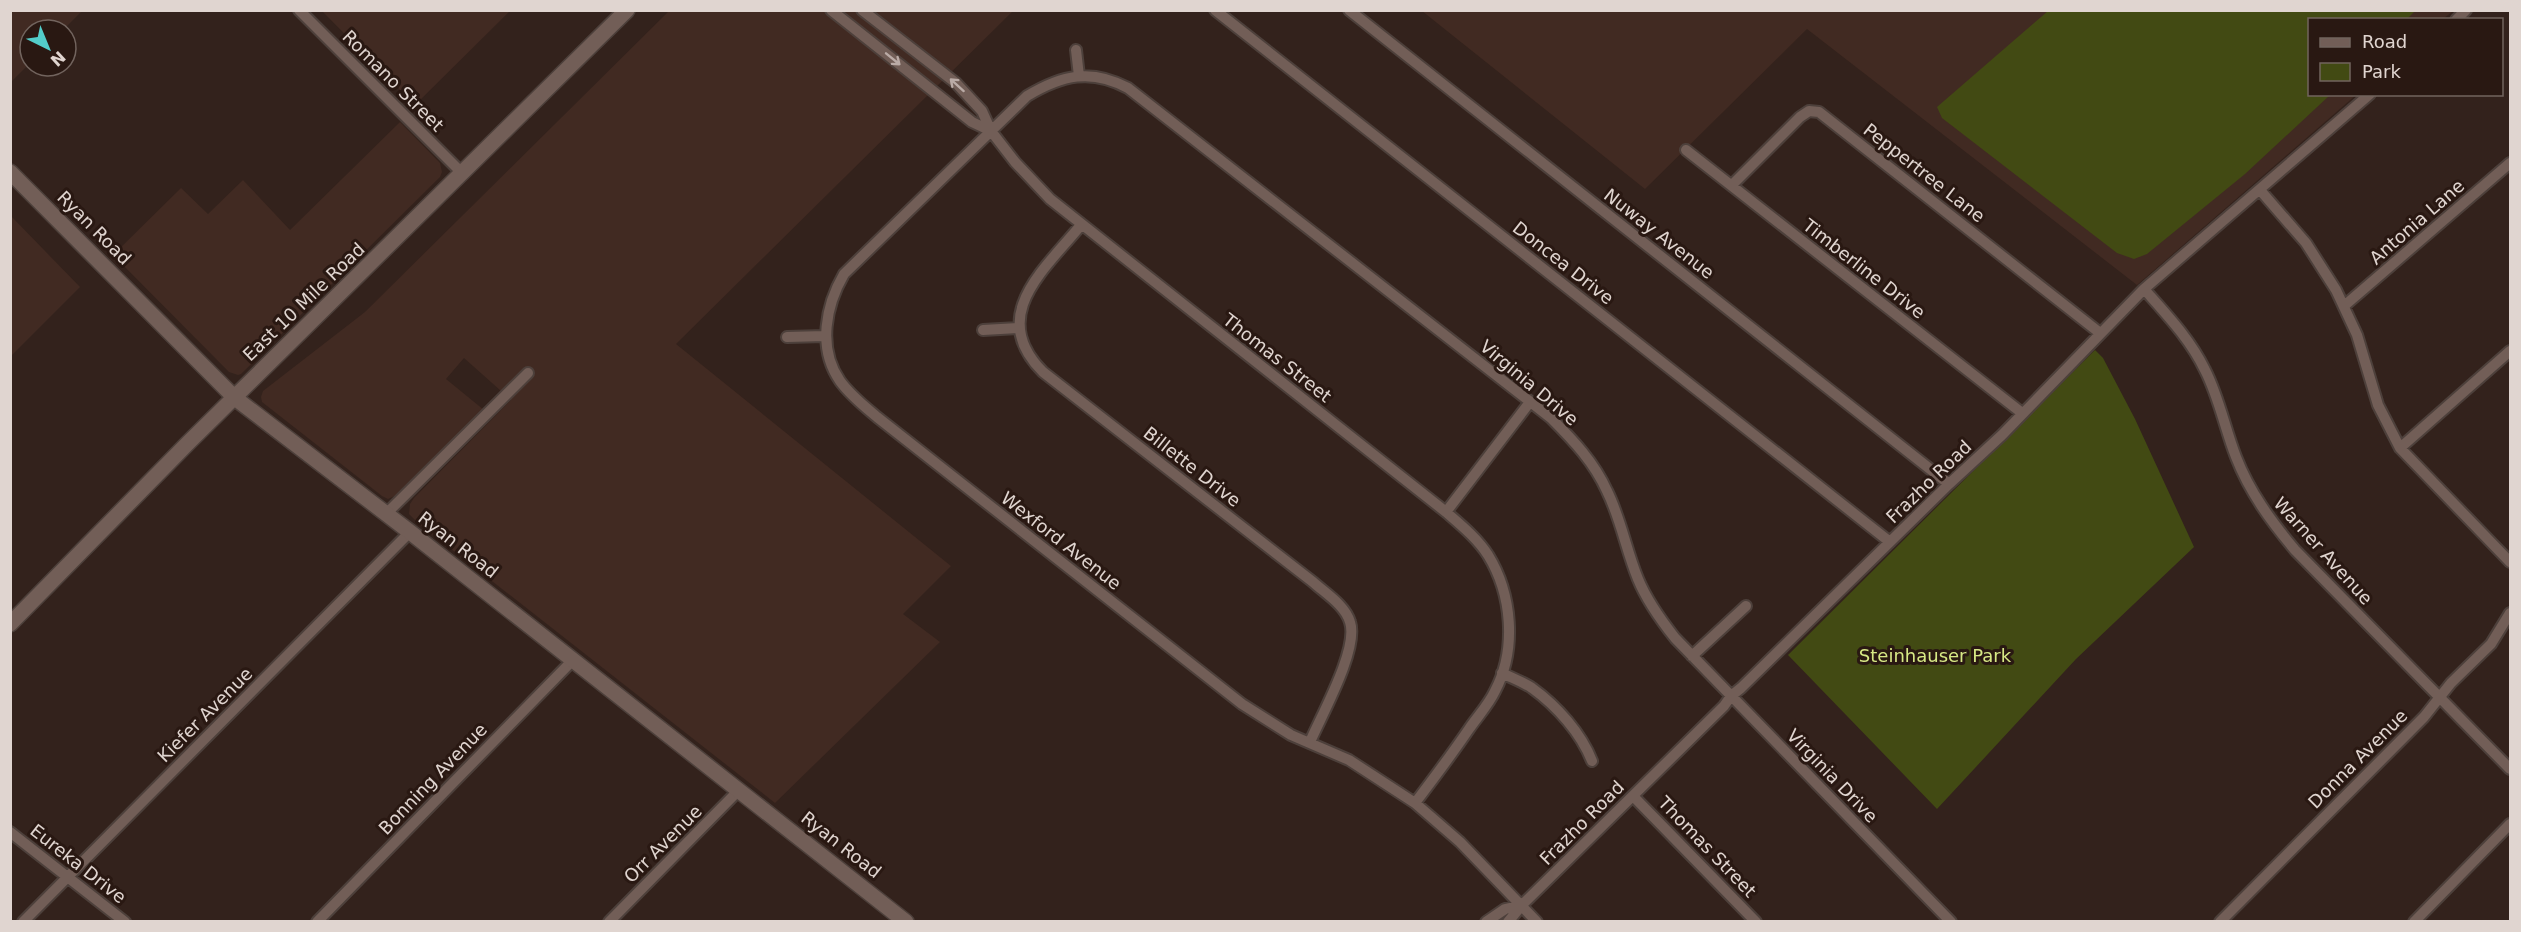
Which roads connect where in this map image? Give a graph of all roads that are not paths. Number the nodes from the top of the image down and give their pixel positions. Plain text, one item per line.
1 (299, 10) edge
2 (627, 10) edge
3 (831, 10) edge
4 (862, 10) edge
5 (1215, 10) edge
6 (1349, 10) edge
7 (883, 27) junction
8 (870, 41) junction
9 (1076, 50) dead end
10 (1079, 76) junction
11 (2368, 96) edge
12 (991, 131) junction
13 (1686, 150) dead end
14 (2511, 163) edge
15 (10, 172) edge
16 (463, 174) junction
17 (1732, 186) junction
18 (2260, 190) junction
19 (1081, 225) junction
20 (2144, 290) junction
21 (2344, 306) junction
22 (1019, 328) junction
23 (982, 330) dead end
24 (2100, 333) junction
25 (825, 336) junction
26 (787, 337) dead end
27 (2511, 351) edge
28 (528, 373) dead end
29 (235, 398) junction
30 (1530, 402) junction
31 (2022, 413) junction
32 (2400, 448) junction
33 (1948, 484) junction
34 (1446, 512) junction
35 (386, 514) junction
36 (410, 532) junction
37 (1890, 542) junction
38 (2511, 562) edge
39 (1746, 606) dead end
40 (2511, 613) edge
41 (10, 624) edge
42 (1692, 656) junction
43 (573, 660) junction
44 (1502, 673) junction
45 (1731, 696) junction
46 (2439, 699) junction
47 (1310, 742) junction
48 (1592, 761) dead end
49 (2511, 769) edge
50 (739, 789) junction
51 (1633, 796) junction
52 (1415, 802) junction
53 (2511, 824) edge
54 (10, 832) edge
55 (67, 876) junction
56 (1522, 905) junction
57 (22, 921) edge
58 (125, 921) edge
59 (317, 921) edge
60 (609, 921) edge
61 (904, 921) edge
62 (1486, 921) edge
63 (1508, 921) edge
64 (1538, 921) edge
65 (1756, 921) edge
66 (1951, 921) edge
67 (2220, 921) edge
68 (2414, 921) edge

1 - 16 street, Romano Street
2 - 16 main road, East 10 Mile Road
3 - 8 street, Thomas Street
4 - 7 street
5 - 37 street, Doncea Drive
6 - 33 street, Nuway Avenue
7 - 8 street
12 -> 7 street
8 -> 12 street, Thomas Street
9 - 10 street
10 - 12 street, Virginia Drive
10 - 30 street, Virginia Drive
11 - 18 street, Frazho Road
12 - 19 street, Thomas Street
12 - 25 street, Wexford Avenue
13 - 17 street, Timberline Drive
14 - 21 street, Antonia Lane
15 - 29 main road, Ryan Road
16 - 29 main road, East 10 Mile Road
17 - 24 street, Peppertree Lane
17 - 31 street, Timberline Drive
18 - 20 street, Frazho Road
18 - 21 street
19 - 22 street
19 - 34 street, Thomas Street
20 - 24 street, Frazho Road
20 - 46 street, Warner Avenue
21 - 32 street
22 - 23 street
22 - 47 street, Billette Drive
24 - 31 street, Frazho Road
25 - 26 street
25 - 47 street, Wexford Avenue
27 - 32 street
28 - 35 street
29 - 35 main road, Ryan Road
29 - 41 main road, East 10 Mile Road
30 - 34 street
30 - 42 street, Virginia Drive
31 - 33 street, Frazho Road
32 - 38 street
33 - 37 street, Frazho Road
34 - 44 street, Thomas Street
35 - 36 main road, Ryan Road
36 - 43 main road, Ryan Road
36 - 55 street, Kiefer Avenue
37 - 45 street, Frazho Road
39 - 42 street
40 - 46 street, Donna Avenue
42 - 45 street, Virginia Drive
43 - 50 main road, Ryan Road
43 - 59 street, Bonning Avenue
44 - 48 street
44 - 52 street, Thomas Street
45 - 51 street, Frazho Road
45 - 66 street, Virginia Drive
46 - 49 street, Warner Avenue
46 - 67 street, Donna Avenue
47 - 52 street, Wexford Avenue
50 - 60 street, Orr Avenue
50 - 61 main road, Ryan Road
51 - 56 street, Frazho Road
51 - 65 street, Thomas Street
52 - 56 street, Wexford Avenue
53 - 68 street
54 - 55 street, Eureka Drive
55 - 57 street, Kiefer Avenue
55 - 58 street, Eureka Drive
56 - 62 street, Frazho Road
56 - 63 street, Frazho Road
56 - 64 street, Wexford Avenue

